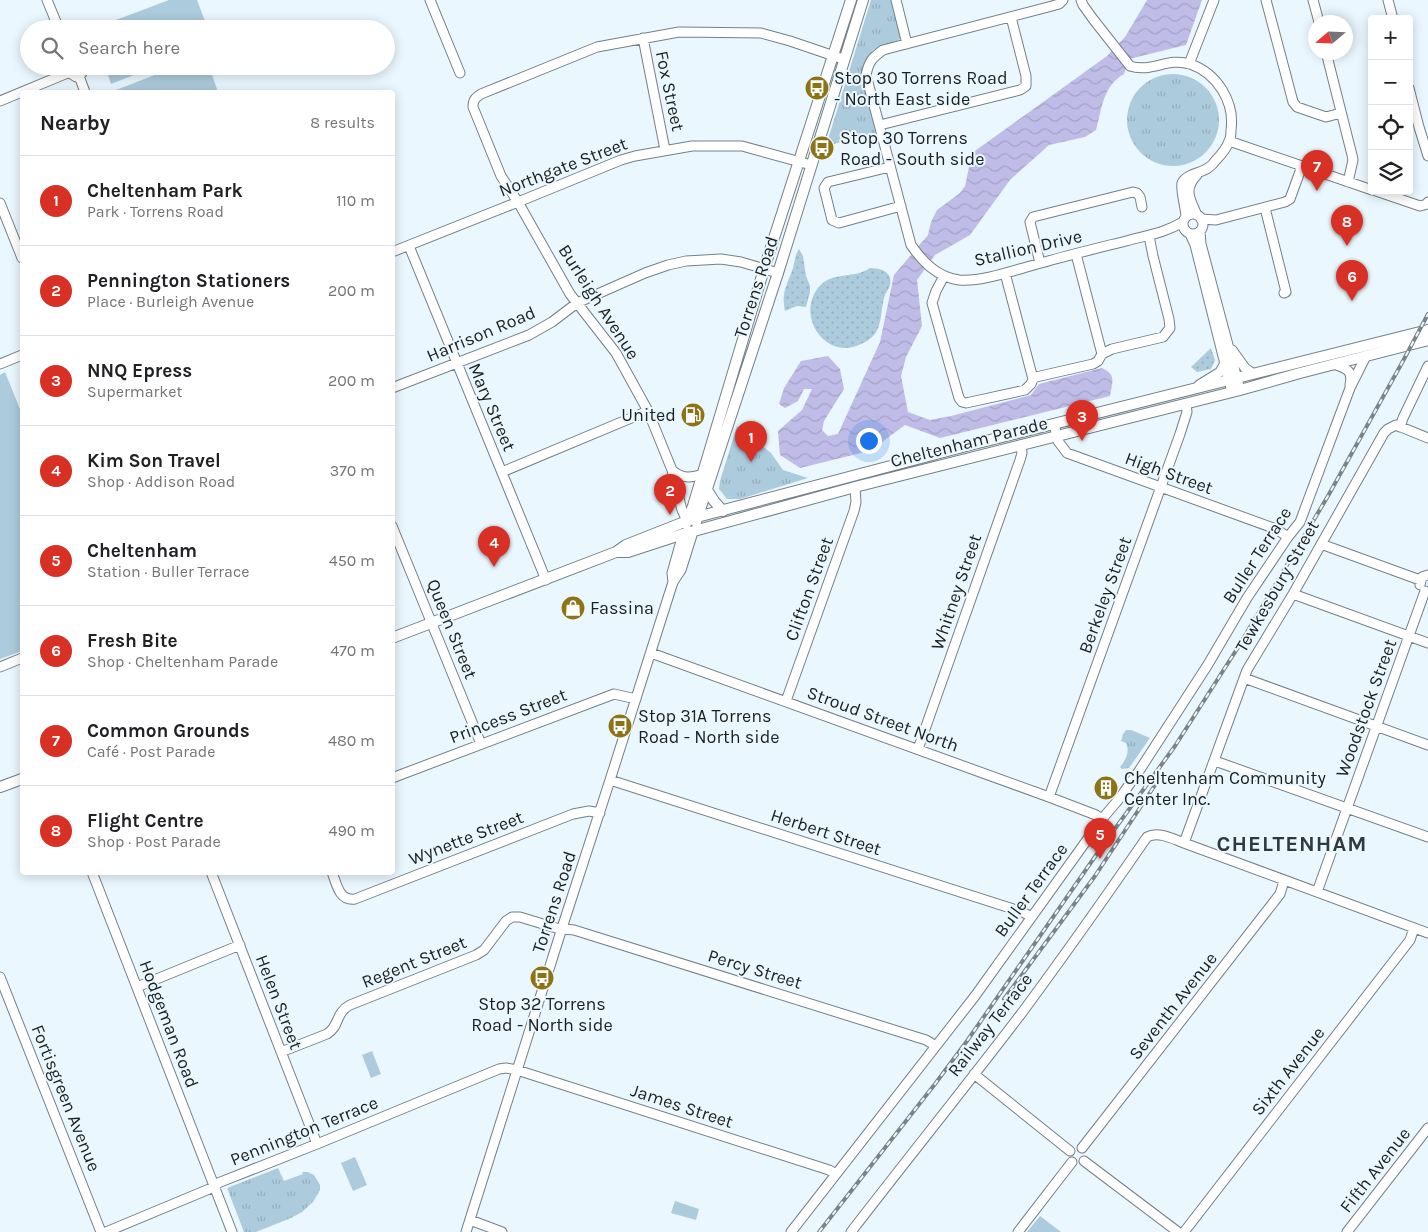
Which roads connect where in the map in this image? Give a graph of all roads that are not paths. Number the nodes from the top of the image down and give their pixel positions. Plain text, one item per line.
1 (47, 0) edge
2 (430, 0) edge
3 (850, 0) edge
4 (862, 0) edge
5 (896, 0) edge
6 (1064, 0) edge
7 (1081, 0) edge
8 (1214, 0) edge
9 (1266, 0) edge
10 (1313, 0) edge
11 (1388, 0) edge
12 (1317, 15) edge
13 (1392, 15) edge
14 (1011, 17) junction
15 (55, 20) edge
16 (643, 38) junction
17 (907, 44) junction
18 (833, 56) junction
19 (844, 59) junction
20 (1328, 60) edge
21 (1189, 64) junction
22 (460, 73) dead end
23 (65, 75) edge
24 (75, 75) edge
25 (28, 90) edge
26 (84, 90) edge
27 (20, 93) edge
28 (1413, 99) edge
29 (0, 101) edge
30 (1341, 113) junction
31 (880, 125) junction
32 (1423, 126) edge
33 (1229, 141) junction
34 (665, 150) junction
35 (1428, 156) edge
36 (798, 162) junction
37 (811, 166) junction
38 (1302, 166) junction
39 (890, 167) junction
40 (1199, 173) junction
41 (1348, 182) junction
42 (1368, 189) edge
43 (1388, 195) edge
44 (518, 202) junction
45 (0, 203) edge
46 (1427, 203) edge
47 (901, 206) junction
48 (1142, 207) dead end
49 (1265, 208) junction
50 (1200, 223) junction
51 (1186, 226) junction
52 (1149, 236) junction
53 (408, 246) junction
54 (395, 251) edge
55 (20, 253) edge
56 (1076, 254) junction
57 (1040, 263) junction
58 (764, 269) junction
59 (778, 273) junction
60 (1005, 273) junction
61 (944, 276) junction
62 (1284, 293) dead end
63 (577, 302) junction
64 (1428, 330) edge
65 (744, 335) junction
66 (758, 335) junction
67 (1428, 340) edge
68 (1227, 344) junction
69 (1102, 354) junction
70 (20, 356) edge
71 (1366, 356) junction
72 (1225, 363) junction
73 (0, 364) edge
74 (457, 364) junction
75 (1334, 364) junction
76 (1428, 366) edge
77 (1252, 373) junction
78 (1233, 378) junction
79 (1033, 379) junction
80 (395, 387) edge
81 (1350, 388) junction
82 (1192, 389) junction
83 (1236, 391) junction
84 (1186, 404) junction
85 (648, 410) junction
86 (1054, 424) junction
87 (1400, 427) junction
88 (1056, 436) junction
89 (1428, 438) edge
90 (1021, 446) junction
91 (672, 470) junction
92 (502, 472) junction
93 (703, 474) junction
94 (855, 487) junction
95 (1161, 487) junction
96 (706, 490) junction
97 (723, 511) junction
98 (698, 518) junction
99 (687, 521) junction
100 (395, 533) edge
101 (688, 533) junction
102 (1288, 537) junction
103 (1321, 544) junction
104 (616, 552) junction
105 (1424, 577) edge
106 (546, 580) junction
107 (1427, 591) edge
108 (1293, 594) junction
109 (432, 623) junction
110 (1410, 636) junction
111 (395, 637) edge
112 (1428, 642) edge
113 (651, 653) junction
114 (20, 659) edge
115 (0, 667) edge
116 (1244, 678) junction
117 (636, 699) junction
118 (786, 701) junction
119 (1376, 726) junction
120 (481, 744) junction
121 (1428, 745) edge
122 (918, 749) junction
123 (1215, 761) junction
124 (395, 777) edge
125 (20, 780) edge
126 (610, 780) junction
127 (0, 787) edge
128 (1050, 797) junction
129 (1347, 809) junction
130 (600, 813) junction
131 (1102, 819) junction
132 (1428, 837) edge
133 (1184, 843) junction
134 (93, 875) edge
135 (212, 875) edge
136 (333, 875) edge
137 (1284, 881) junction
138 (1317, 892) junction
139 (1032, 917) junction
140 (562, 928) junction
141 (1414, 928) junction
142 (1428, 933) edge
143 (240, 946) junction
144 (0, 977) edge
145 (137, 987) junction
146 (936, 1046) junction
147 (281, 1052) junction
148 (517, 1070) junction
149 (974, 1074) junction
150 (1428, 1128) edge
151 (317, 1144) junction
152 (1082, 1148) junction
153 (1070, 1151) junction
154 (1084, 1161) junction
155 (1072, 1162) junction
156 (836, 1174) junction
157 (214, 1187) junction
158 (470, 1220) junction
159 (101, 1232) edge
160 (106, 1232) edge
161 (232, 1232) edge
162 (466, 1232) edge
163 (502, 1232) edge
164 (791, 1232) edge
165 (850, 1232) edge
166 (1018, 1232) edge
167 (1178, 1232) edge
168 (1184, 1232) edge
169 (1347, 1232) edge

1 - 15 street
2 - 22 street
3 - 18 main road, Torrens Road
4 - 19 main road, Torrens Road
5 - 17 street
6 - 14 street, Stallion Drive
7 - 21 street
8 - 21 street
9 - 30 street
10 - 12 street
11 - 13 street
14 - 17 street, Stallion Drive
14 - 31 street
16 - 18 street
16 - 34 street, Fox Street
16 - 44 street, Burleigh Avenue
17 - 31 street, Stallion Drive
18 - 19 street
18 - 36 main road, Torrens Road
19 - 37 main road, Torrens Road
20 - 30 street
21 - 33 street
23 - 25 street
24 - 26 street
27 - 29 street
28 - 32 street
30 - 41 street
31 - 39 street, Stallion Drive
32 - 35 street
33 - 38 street
33 - 40 street
34 - 36 street, Northgate Street
34 - 44 street, Northgate Street
36 - 37 street, Northgate Street
36 - 58 main road, Torrens Road
37 - 59 main road, Torrens Road
38 - 41 street
38 - 49 street
39 - 47 street, Stallion Drive
39 - 47 street
40 - 50 street
40 - 51 street
41 - 42 street
43 - 46 street
44 - 53 street, Northgate Street
44 - 63 street, Burleigh Avenue
45 - 55 street
47 - 61 street, Stallion Drive
48 - 57 street
49 - 50 street
49 - 62 street
50 - 51 street
50 - 51 street
50 - 68 street
51 - 52 street, Stallion Drive
51 - 72 street
52 - 56 street, Stallion Drive
52 - 69 street
53 - 54 street, Northgate Street
53 - 74 street, Mary Street
56 - 57 street, Stallion Drive
56 - 69 street
57 - 60 street, Stallion Drive
58 - 59 street, Harrison Road
58 - 63 street, Harrison Road
58 - 65 main road, Torrens Road
59 - 66 main road, Torrens Road
60 - 61 street, Stallion Drive
60 - 79 street
61 - 79 street
63 - 74 street, Harrison Road
63 - 85 street, Burleigh Avenue
64 - 77 main road, Cheltenham Parade
65 - 66 main road
65 - 93 main road, Torrens Road
66 - 96 main road, Torrens Road
67 - 71 main road, Cheltenham Parade
68 - 77 street
68 - 78 street
69 - 79 street
70 - 73 street
71 - 75 main road, Cheltenham Parade
71 - 81 street, Buller Terrace
72 - 78 street
72 - 82 street
74 - 80 street, Harrison Road
74 - 92 street, Mary Street
75 - 81 street
75 - 83 main road, Cheltenham Parade
76 - 87 street
77 - 78 main road, Cheltenham Parade
78 - 82 main road, Cheltenham Parade
78 - 83 street
81 - 102 street, Buller Terrace
82 - 86 main road, Cheltenham Parade
83 - 84 main road, Cheltenham Parade
84 - 88 main road, Cheltenham Parade
84 - 95 street, Berkeley Street
85 - 91 street, Burleigh Avenue
85 - 92 street
86 - 88 street
86 - 97 main road, Cheltenham Parade
87 - 89 street
87 - 103 street, Tewkesbury Street
88 - 90 main road, Cheltenham Parade
88 - 95 street, High Street
90 - 94 main road, Cheltenham Parade
90 - 122 street, Whitney Street
91 - 93 street
91 - 99 street, Burleigh Avenue
92 - 106 street, Mary Street
93 - 99 main road, Torrens Road
94 - 101 main road, Cheltenham Parade
94 - 118 street, Clifton Street
95 - 102 street, High Street
95 - 128 street, Berkeley Street
96 - 97 main road
96 - 98 main road, Torrens Road
97 - 98 main road, Cheltenham Parade
98 - 99 main road, Cheltenham Parade
98 - 101 main road, Torrens Road
99 - 101 main road, Torrens Road
99 - 104 main road, Cheltenham Parade
100 - 109 street, Queen Street
101 - 104 main road, Cheltenham Parade
101 - 113 street, Torrens Road
102 - 131 street, Buller Terrace
103 - 105 street
103 - 108 street, Tewkesbury Street
104 - 106 main road
105 - 107 street
106 - 109 main road
107 - 110 street, Woodstock Street
108 - 110 street
108 - 116 street, Tewkesbury Street
109 - 111 main road
109 - 120 street, Queen Street
110 - 112 street
110 - 119 street, Woodstock Street
113 - 117 street, Torrens Road
113 - 118 street, Stroud Street North
114 - 115 street
116 - 119 street
116 - 123 street, Tewkesbury Street
117 - 120 street, Princess Street
117 - 126 street, Torrens Road
118 - 122 street, Stroud Street North
119 - 121 street
119 - 129 street, Woodstock Street
120 - 124 street, Princess Street
122 - 128 street, Stroud Street North
123 - 129 street
123 - 133 street, Tewkesbury Street
125 - 127 main road
126 - 130 street, Torrens Road
126 - 139 street, Herbert Street
128 - 131 street, Stroud Street North
129 - 132 street
129 - 138 street, Woodstock Street
130 - 136 street, Wynette Street
130 - 140 street, Torrens Road
131 - 139 street, Buller Terrace
133 - 137 street
133 - 149 street, Railway Terrace
134 - 145 street, Hodgeman Road
135 - 143 street, Helen Street
137 - 138 street
137 - 152 street, Seventh Avenue
138 - 141 street
139 - 146 street, Buller Terrace
140 - 146 street, Percy Street
140 - 147 street, Regent Street
140 - 148 street, Torrens Road
141 - 142 street
141 - 168 street, Sixth Avenue
143 - 145 street
143 - 147 street, Helen Street
144 - 159 street, Fortisgreen Avenue
145 - 157 street, Hodgeman Road
146 - 156 street, Buller Terrace
147 - 151 street, Helen Street
148 - 151 street, Pennington Terrace
148 - 156 street, James Street
148 - 158 street, Torrens Road
149 - 153 street
149 - 165 street, Railway Terrace
150 - 169 street, Fifth Avenue
151 - 157 street, Pennington Terrace
152 - 153 street
152 - 154 street
153 - 155 street
154 - 155 street
154 - 167 street
155 - 166 street
156 - 164 street, Buller Terrace
157 - 160 street, Pennington Terrace
157 - 161 street, Hodgeman Road
158 - 162 street, Torrens Road
158 - 163 street

